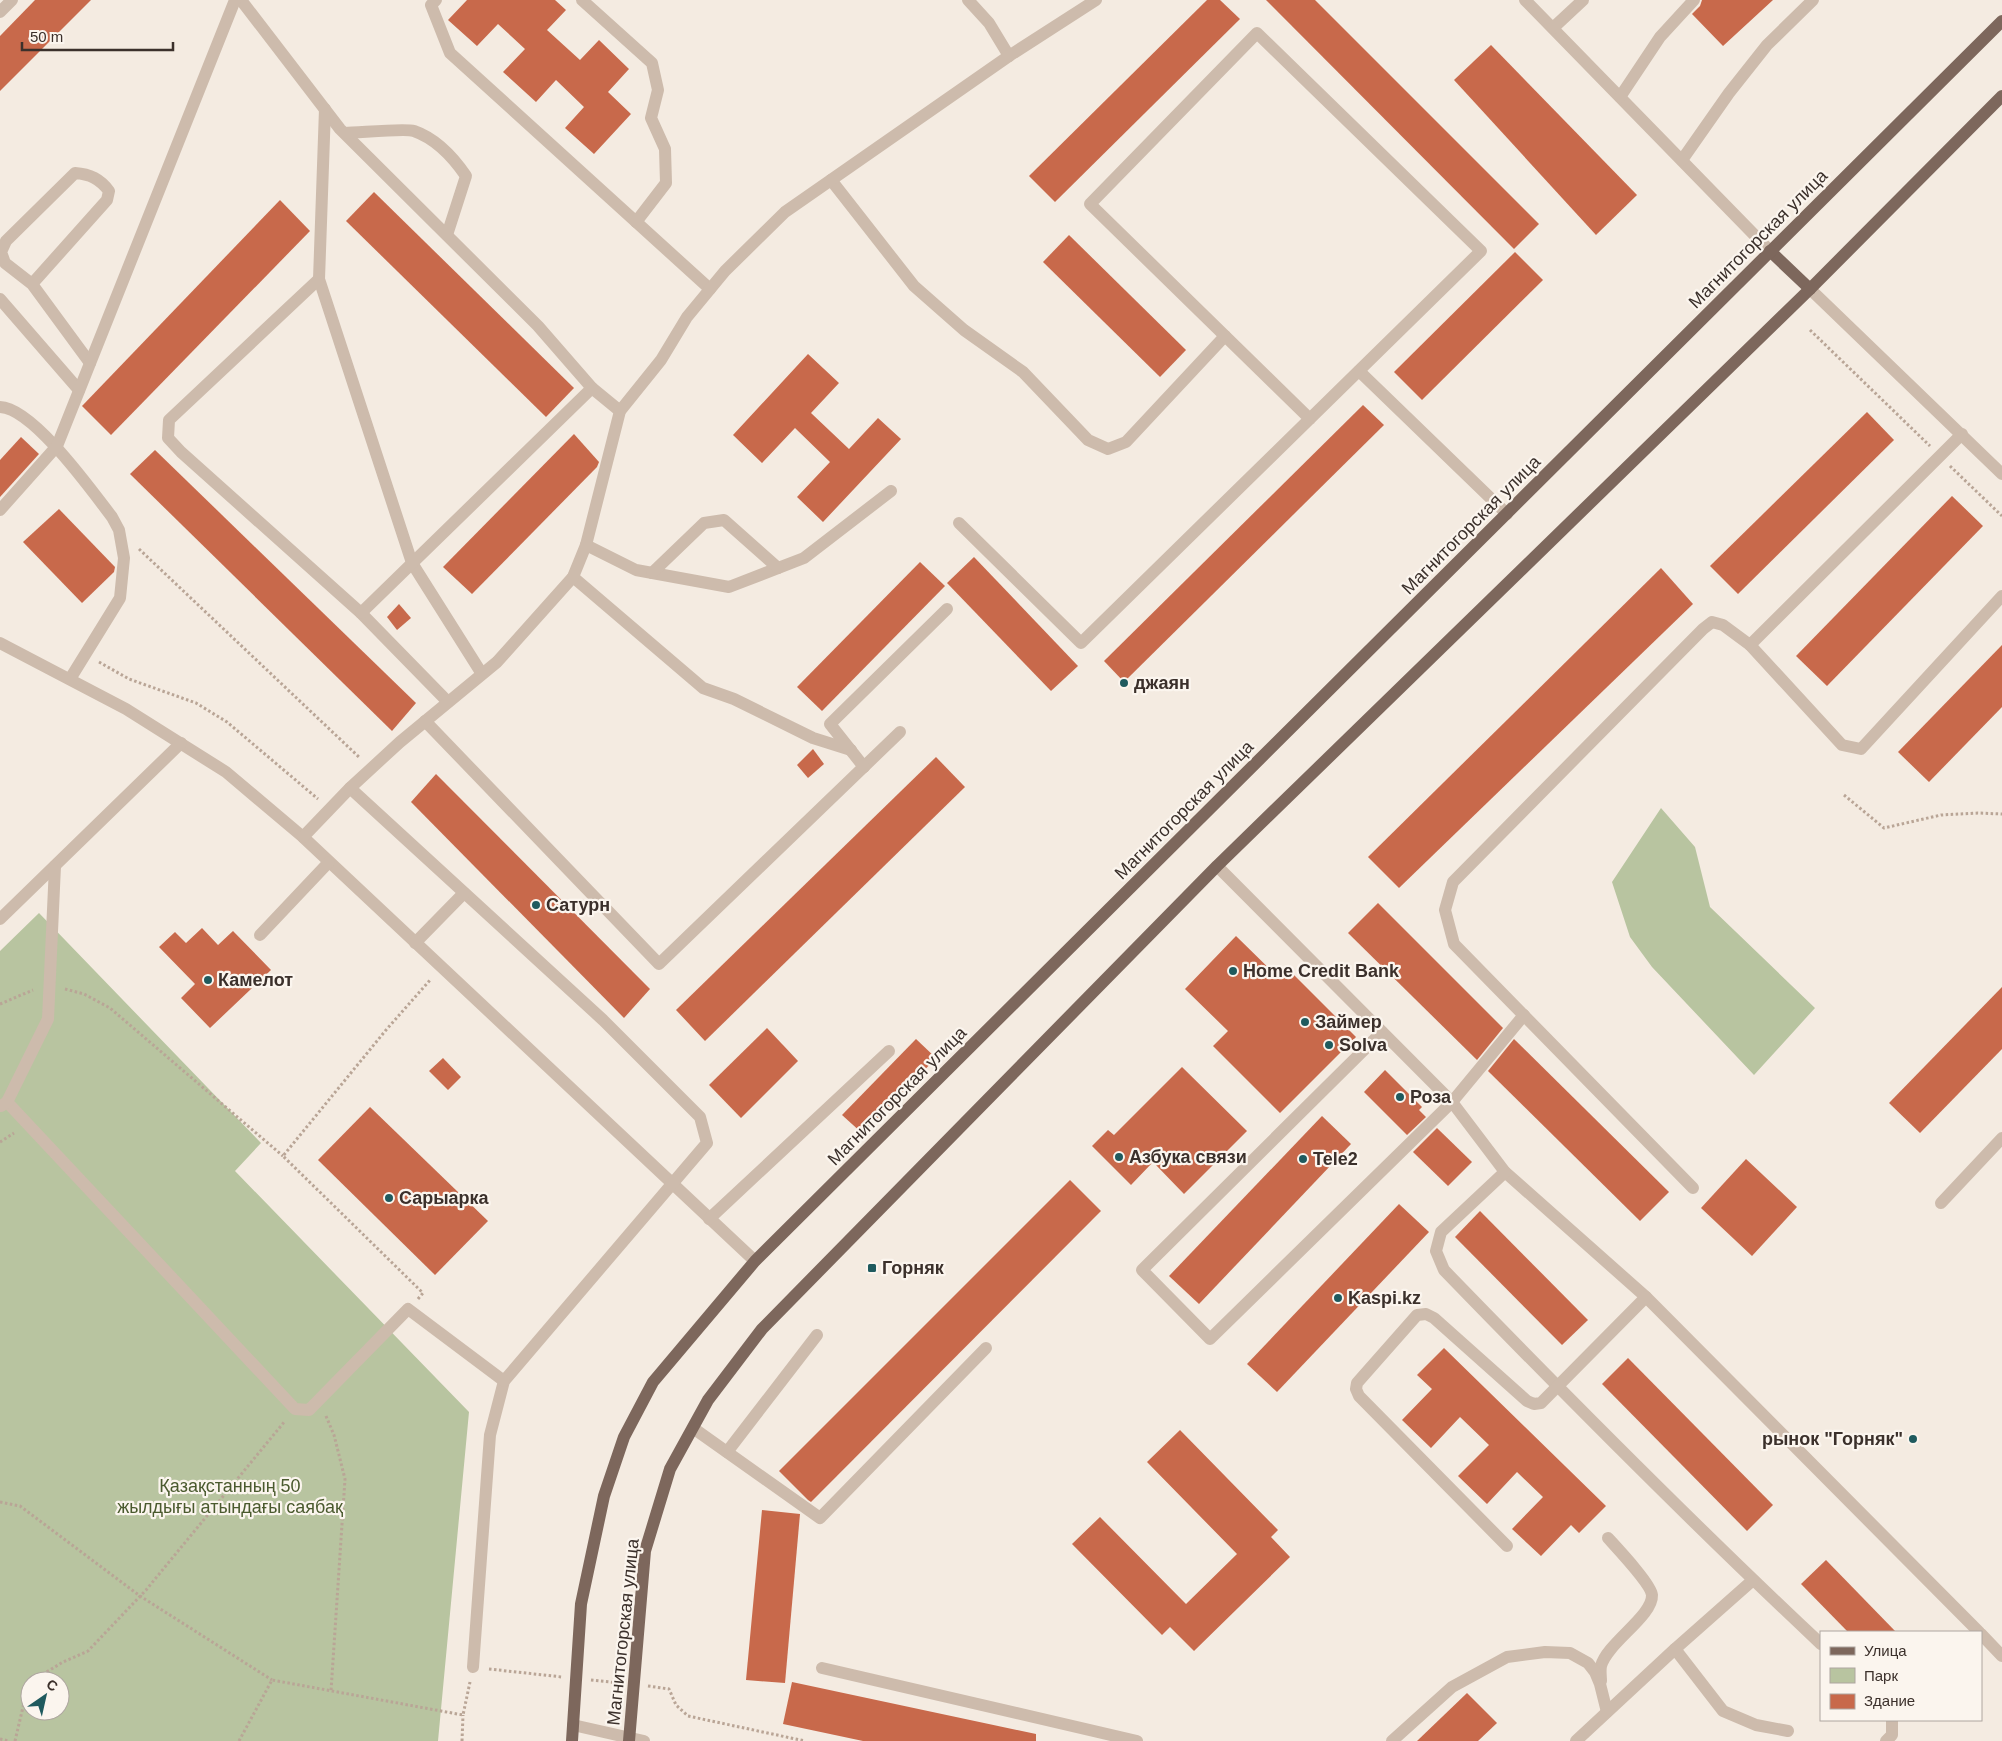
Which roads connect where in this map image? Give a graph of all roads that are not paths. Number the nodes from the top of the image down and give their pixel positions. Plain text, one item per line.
1 (12, 0) edge
2 (235, 0) edge
3 (241, 0) edge
4 (436, 0) edge
5 (582, 0) edge
6 (968, 0) edge
7 (1096, 0) edge
8 (1525, 0) edge
9 (1583, 0) edge
10 (1694, 0) edge
11 (1813, 0) edge
12 (0, 12) edge
13 (2002, 21) edge
14 (1553, 28) junction
15 (1009, 56) junction
16 (2002, 96) edge
17 (1620, 97) junction
18 (325, 109) junction
19 (345, 134) junction
20 (1682, 160) junction
21 (831, 180) junction
22 (636, 222) junction
23 (447, 235) junction
24 (1770, 251) junction
25 (318, 279) junction
26 (32, 284) junction
27 (710, 289) junction
28 (1810, 289) junction
29 (0, 299) edge
30 (1225, 336) junction
31 (90, 363) junction
32 (1359, 371) junction
33 (592, 388) junction
34 (79, 390) junction
35 (0, 407) edge
36 (620, 411) junction
37 (1310, 419) junction
38 (1962, 434) junction
39 (57, 446) junction
40 (2002, 474) edge
41 (891, 490) dead end
42 (0, 510) edge
43 (1507, 514) junction
44 (959, 523) dead end
45 (586, 545) junction
46 (412, 563) junction
47 (778, 568) junction
48 (652, 573) junction
49 (573, 577) junction
50 (2002, 596) edge
51 (947, 609) dead end
52 (361, 613) junction
53 (0, 642) edge
54 (1750, 645) junction
55 (482, 674) junction
56 (70, 679) junction
57 (448, 702) junction
58 (426, 721) junction
59 (900, 732) dead end
60 (181, 743) junction
61 (851, 750) junction
62 (864, 767) junction
63 (350, 788) junction
64 (302, 837) junction
65 (329, 862) junction
66 (55, 866) junction
67 (1217, 866) junction
68 (464, 893) junction
69 (0, 920) edge
70 (260, 934) dead end
71 (415, 943) junction
72 (1524, 1015) junction
73 (1382, 1032) junction
74 (889, 1051) dead end
75 (1452, 1102) junction
76 (3, 1104) edge
77 (2002, 1138) edge
78 (1505, 1172) junction
79 (672, 1185) junction
80 (1693, 1188) dead end
81 (1941, 1203) dead end
82 (709, 1219) junction
83 (755, 1261) junction
84 (1646, 1297) junction
85 (817, 1335) dead end
86 (986, 1348) dead end
87 (504, 1381) junction
88 (1558, 1388) junction
89 (693, 1428) junction
90 (727, 1452) junction
91 (1608, 1538) dead end
92 (1507, 1546) dead end
93 (1753, 1580) junction
94 (1978, 1631) edge
95 (1982, 1635) edge
96 (1820, 1643) edge
97 (1675, 1649) junction
98 (2002, 1656) edge
99 (473, 1667) road end
100 (822, 1668) dead end
101 (1600, 1684) junction
102 (1607, 1712) junction
103 (1892, 1721) edge
104 (573, 1725) junction
105 (1788, 1731) dead end
106 (629, 1739) edge
107 (572, 1741) edge
108 (644, 1741) edge
109 (1138, 1741) edge
110 (1392, 1741) edge
111 (1576, 1741) edge
112 (1886, 1741) edge

1 - 12 street
2 - 31 street
3 - 18 street
4 - 22 street
5 - 22 street
6 - 15 street
7 - 15 street
8 - 14 street
9 - 14 street
10 - 17 street
11 - 20 street
13 - 24 main road, Магнитогорская улица
14 - 17 street
15 - 21 street
16 - 28 main road, Магнитогорская улица
17 - 20 street
18 - 19 street
18 - 25 street
19 - 23 street
19 - 23 street
20 - 24 street
21 - 27 street
21 - 30 street
22 - 27 street
23 - 33 street
24 - 28 main road
24 - 43 main road, Магнитогорская улица
25 - 46 street
25 - 52 street
26 - 26 street
26 - 31 street
27 - 36 street
28 - 38 street
28 - 67 main road, Магнитогорская улица
29 - 34 street
30 - 32 street
30 - 37 street
31 - 34 street
32 - 37 street
32 - 43 street
33 - 36 street
33 - 46 street
34 - 39 street
35 - 39 street
36 - 45 street
37 - 44 street
38 - 40 street
38 - 54 street
39 - 42 street
39 - 56 street
41 - 47 street
43 - 83 main road, Магнитогорская улица
45 - 48 street
45 - 49 street
46 - 52 street
46 - 55 street
47 - 48 street
47 - 48 street
49 - 55 street
49 - 61 street
50 - 54 street
51 - 61 street
52 - 57 street
53 - 56 street
54 - 72 street
55 - 57 street
56 - 60 street
57 - 58 street
58 - 62 street
58 - 63 street
59 - 62 street
60 - 64 street
60 - 66 street
61 - 62 street
63 - 64 street
63 - 68 street
64 - 65 street
65 - 70 street
65 - 71 street
66 - 69 street
66 - 76 street
67 - 73 street
67 - 89 main road, Магнитогорская улица
68 - 71 street
68 - 79 street
71 - 79 street
72 - 75 street
72 - 80 street
73 - 75 street
73 - 75 street
74 - 82 street
75 - 78 street
76 - 87 street
77 - 81 street
78 - 84 street
78 - 88 street
79 - 82 street
79 - 87 street
82 - 83 street
83 - 104 main road, Магнитогорская улица
84 - 88 street
84 - 94 street
85 - 90 street
86 - 90 street
87 - 99 street
88 - 92 street
88 - 93 street
89 - 90 street
89 - 106 main road, Магнитогорская улица
91 - 101 street
93 - 96 street
93 - 97 street
95 - 98 street
97 - 102 street
97 - 105 street
100 - 109 street
101 - 102 street
101 - 110 street
102 - 111 street
103 - 112 street
104 - 106 street, Магнитогорская улица
104 - 107 main road, Магнитогорская улица
106 - 108 street

